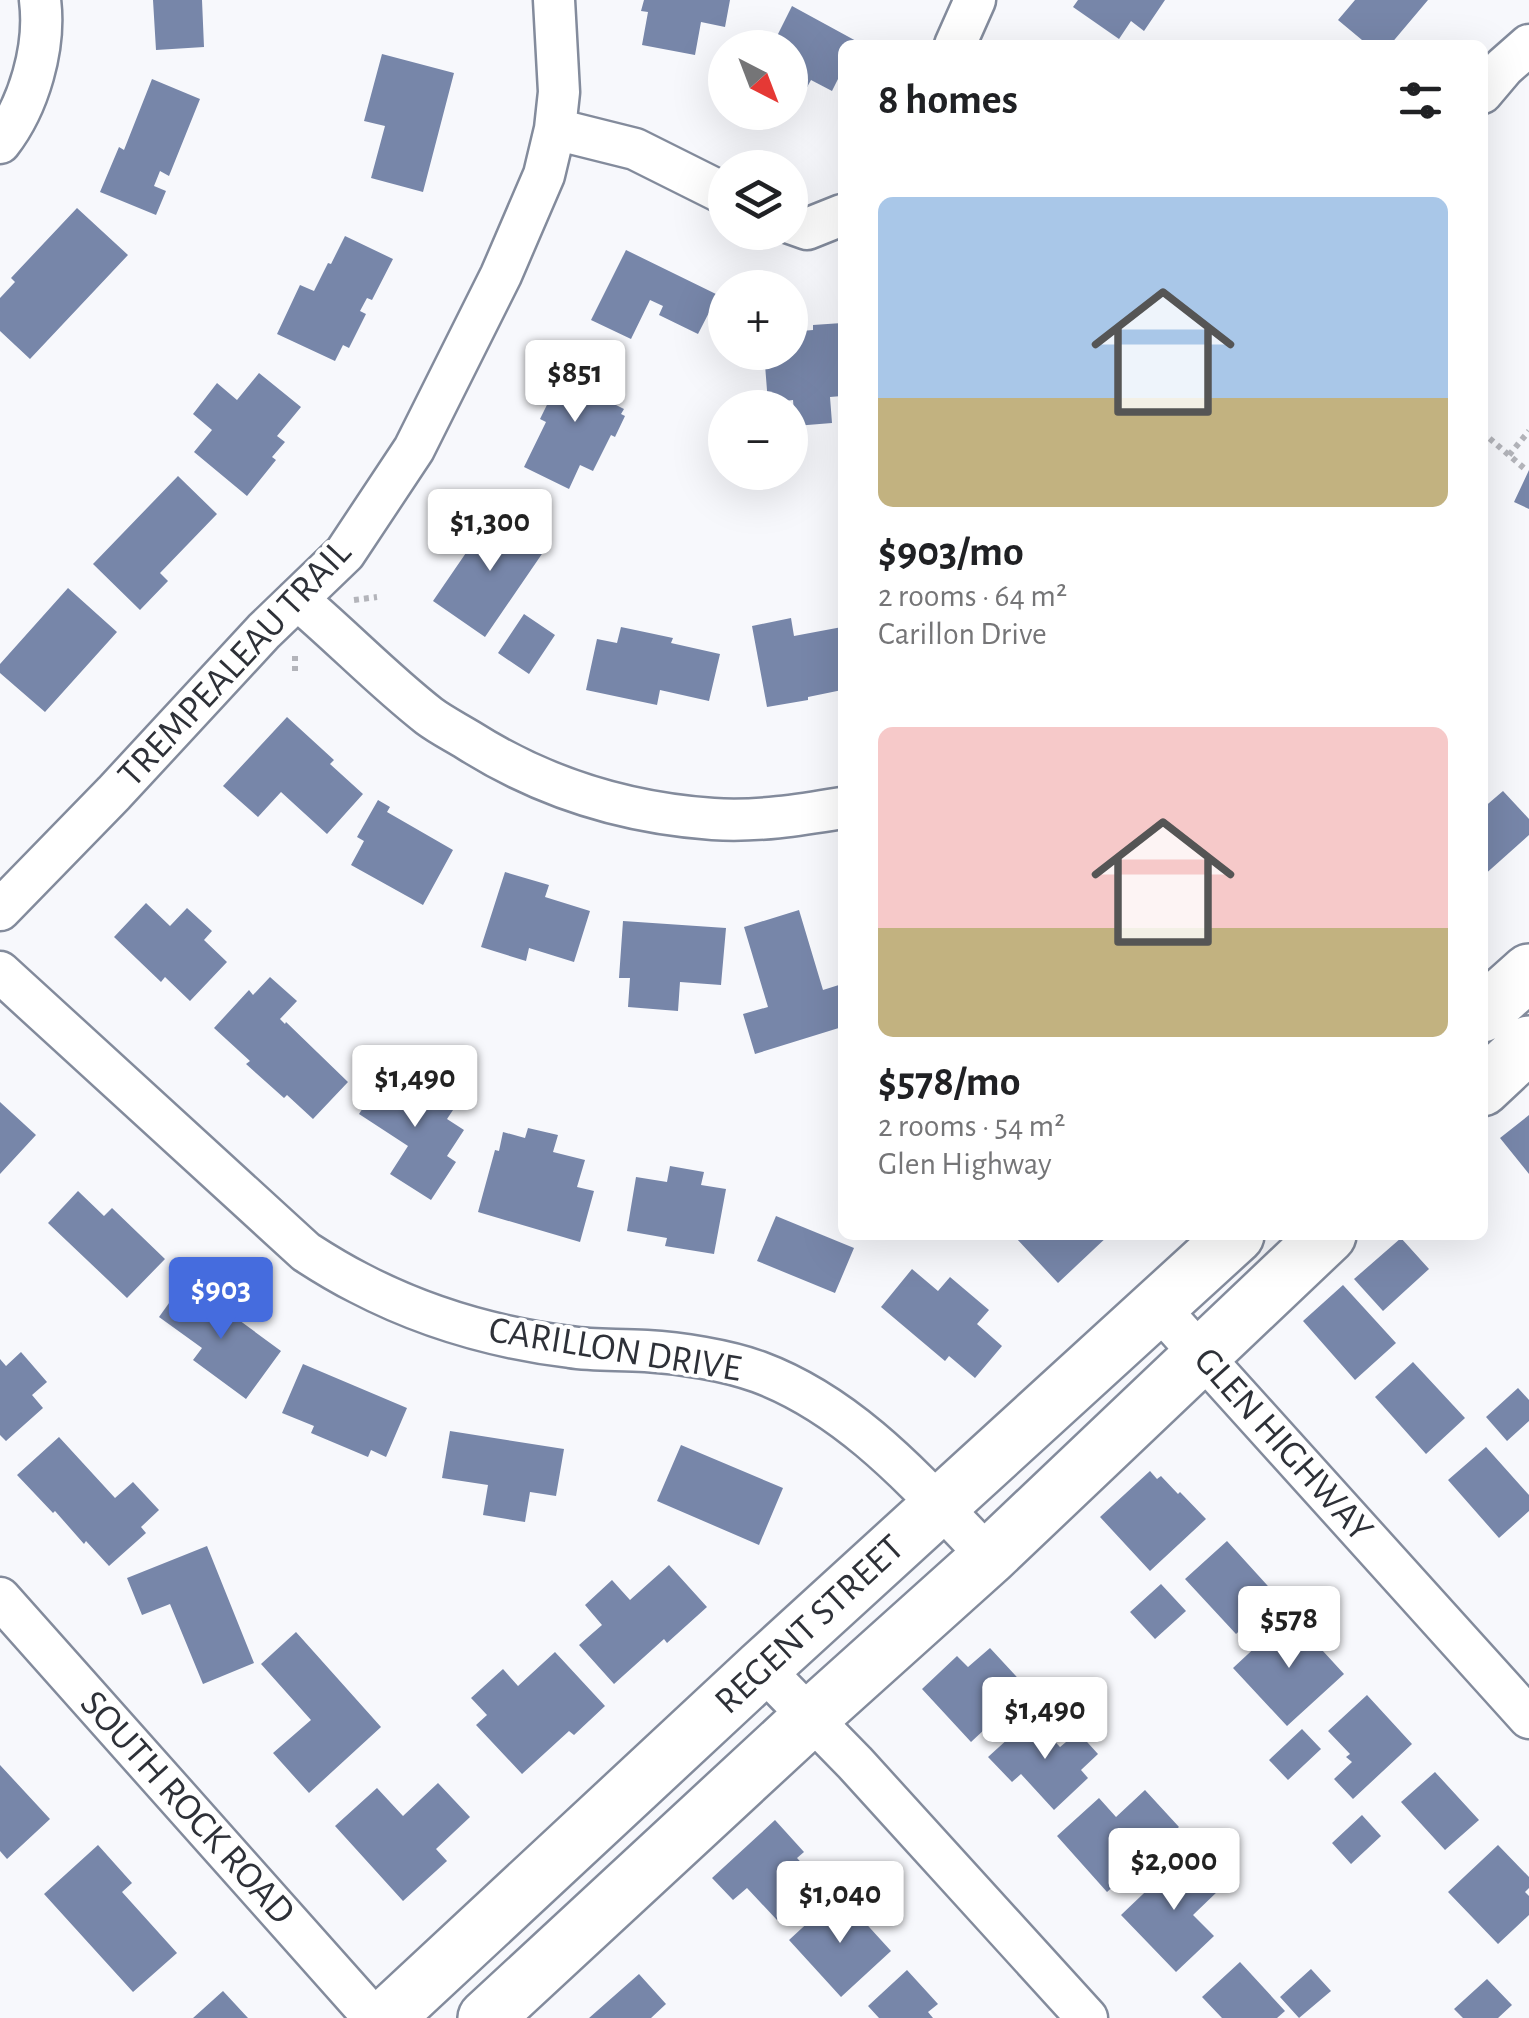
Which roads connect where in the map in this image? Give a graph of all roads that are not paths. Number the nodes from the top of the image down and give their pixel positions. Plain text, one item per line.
1 (40, 0) edge
2 (554, 0) edge
3 (975, 0) edge
4 (957, 40) edge
5 (1529, 44) edge
6 (1488, 86) edge
7 (555, 128) junction
8 (0, 143) edge
9 (708, 186) edge
10 (838, 217) edge
11 (808, 229) edge
12 (297, 599) junction
13 (838, 809) edge
14 (0, 910) edge
15 (0, 972) edge
16 (1529, 972) edge
17 (1488, 1009) edge
18 (1529, 1044) edge
19 (1488, 1082) edge
20 (1230, 1240) edge
21 (1323, 1240) edge
22 (1157, 1306) junction
23 (1202, 1356) junction
24 (940, 1506) junction
25 (988, 1557) junction
26 (0, 1598) edge
27 (762, 1668) junction
28 (811, 1717) junction
29 (1529, 1718) edge
30 (374, 2018) edge
31 (386, 2018) edge
32 (486, 2018) edge
33 (1087, 2018) edge

1 - 8 street
2 - 7 street, TREMPEALEAU TRAIL
3 - 4 street
5 - 6 street
7 - 9 street
7 - 12 street, TREMPEALEAU TRAIL
10 - 11 street
12 - 13 street
12 - 14 street, TREMPEALEAU TRAIL
15 - 24 street, CARILLON DRIVE
16 - 17 street
18 - 19 street
20 - 22 street, REGENT STREET
21 - 23 street, REGENT STREET
22 - 23 street, GLEN HIGHWAY
22 - 24 street, REGENT STREET
23 - 25 street, REGENT STREET
23 - 29 street, GLEN HIGHWAY
24 - 25 street, CARILLON DRIVE
24 - 27 street, REGENT STREET
25 - 28 street, REGENT STREET
26 - 30 street, SOUTH ROCK ROAD
27 - 28 street
27 - 31 street, REGENT STREET
28 - 32 street, REGENT STREET
28 - 33 street

